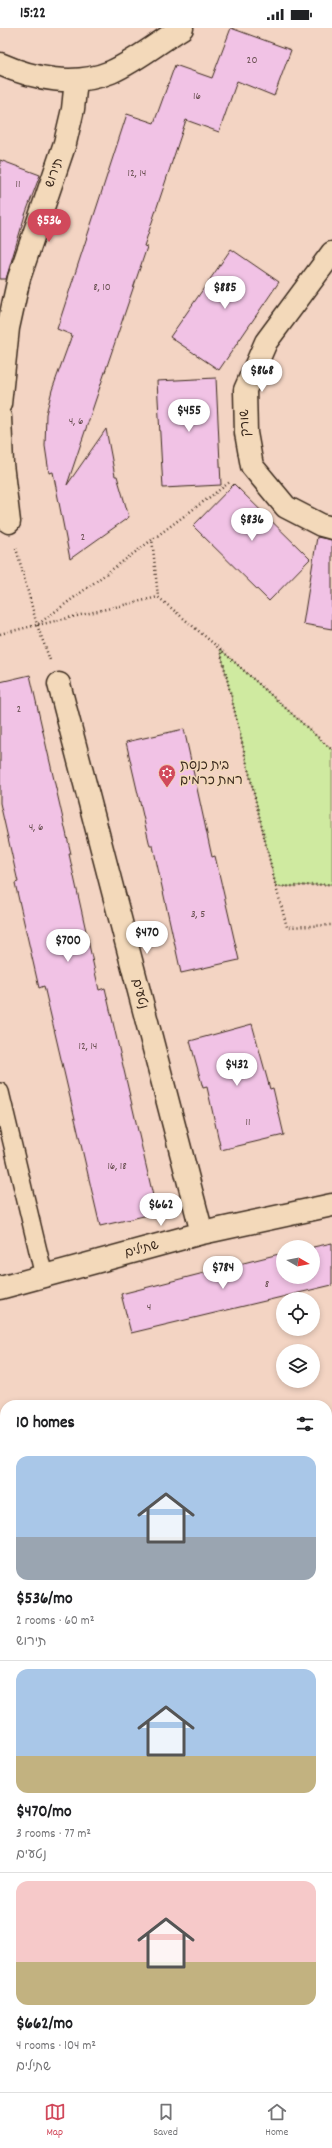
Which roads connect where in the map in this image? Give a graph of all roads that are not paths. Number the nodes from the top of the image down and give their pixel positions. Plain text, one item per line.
1 (182, 28) edge
2 (0, 64) edge
3 (76, 80) junction
4 (332, 253) edge
5 (0, 404) edge
6 (0, 417) edge
7 (9, 522) road end
8 (332, 528) edge
9 (59, 684) road end
10 (0, 1092) edge
11 (332, 1205) edge
12 (202, 1233) junction
13 (44, 1276) junction
14 (0, 1288) edge

1 - 3 street
2 - 3 street
3 - 5 street, תירוש
4 - 8 street, שורק
6 - 7 street
9 - 12 street, נטעים
10 - 13 lane
11 - 12 street, שתילים
12 - 13 street, שתילים
13 - 14 street, שתילים

